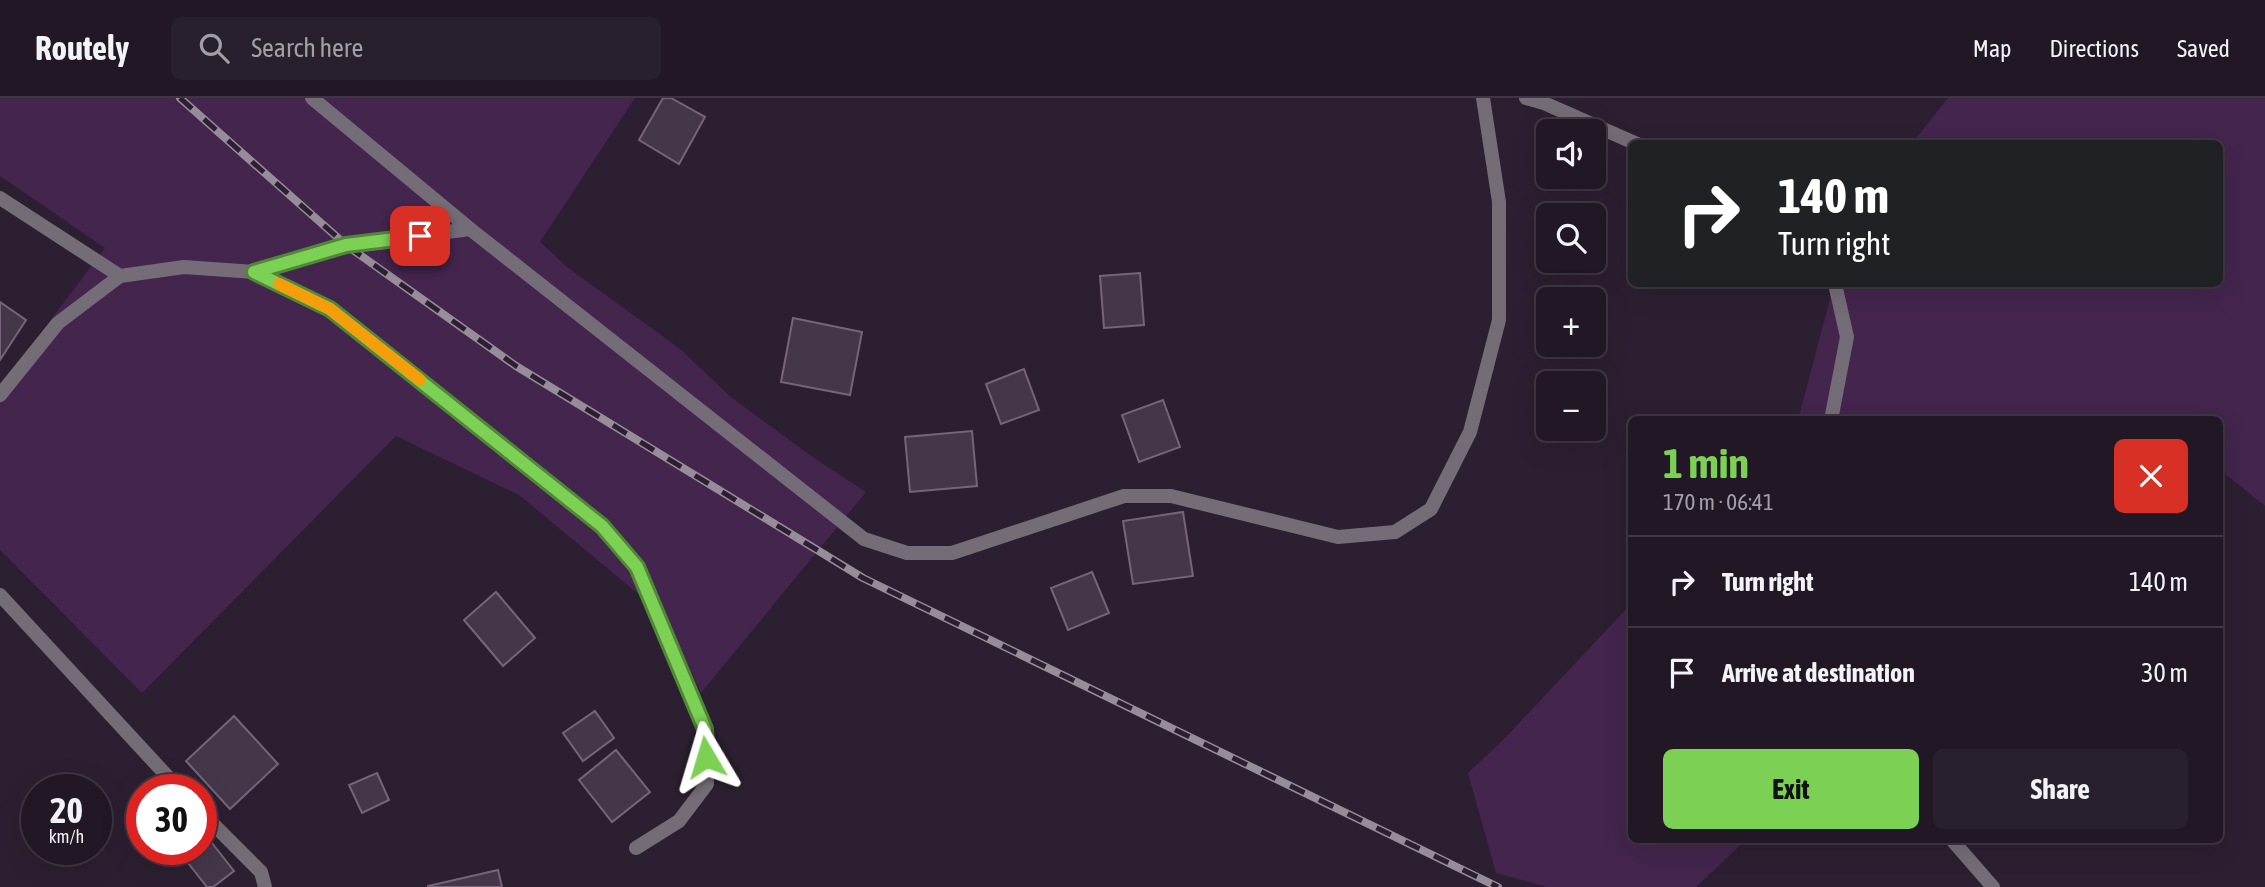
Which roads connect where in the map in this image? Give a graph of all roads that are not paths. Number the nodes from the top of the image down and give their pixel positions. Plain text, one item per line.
1 (312, 98) edge
2 (1483, 98) edge
3 (1526, 98) edge
4 (1628, 140) edge
5 (0, 198) edge
6 (470, 229) junction
7 (254, 272) junction
8 (120, 276) junction
9 (1836, 287) edge
10 (0, 395) edge
11 (1832, 416) edge
12 (0, 595) edge
13 (165, 774) edge
14 (217, 828) edge
15 (1955, 843) edge
16 (636, 848) dead end
17 (265, 887) edge
18 (1993, 887) edge

1 - 6 street
2 - 6 street
3 - 4 street
5 - 8 street
6 - 7 street
7 - 8 street
7 - 16 street
8 - 10 street
9 - 11 street
12 - 13 street
14 - 17 street
15 - 18 street

